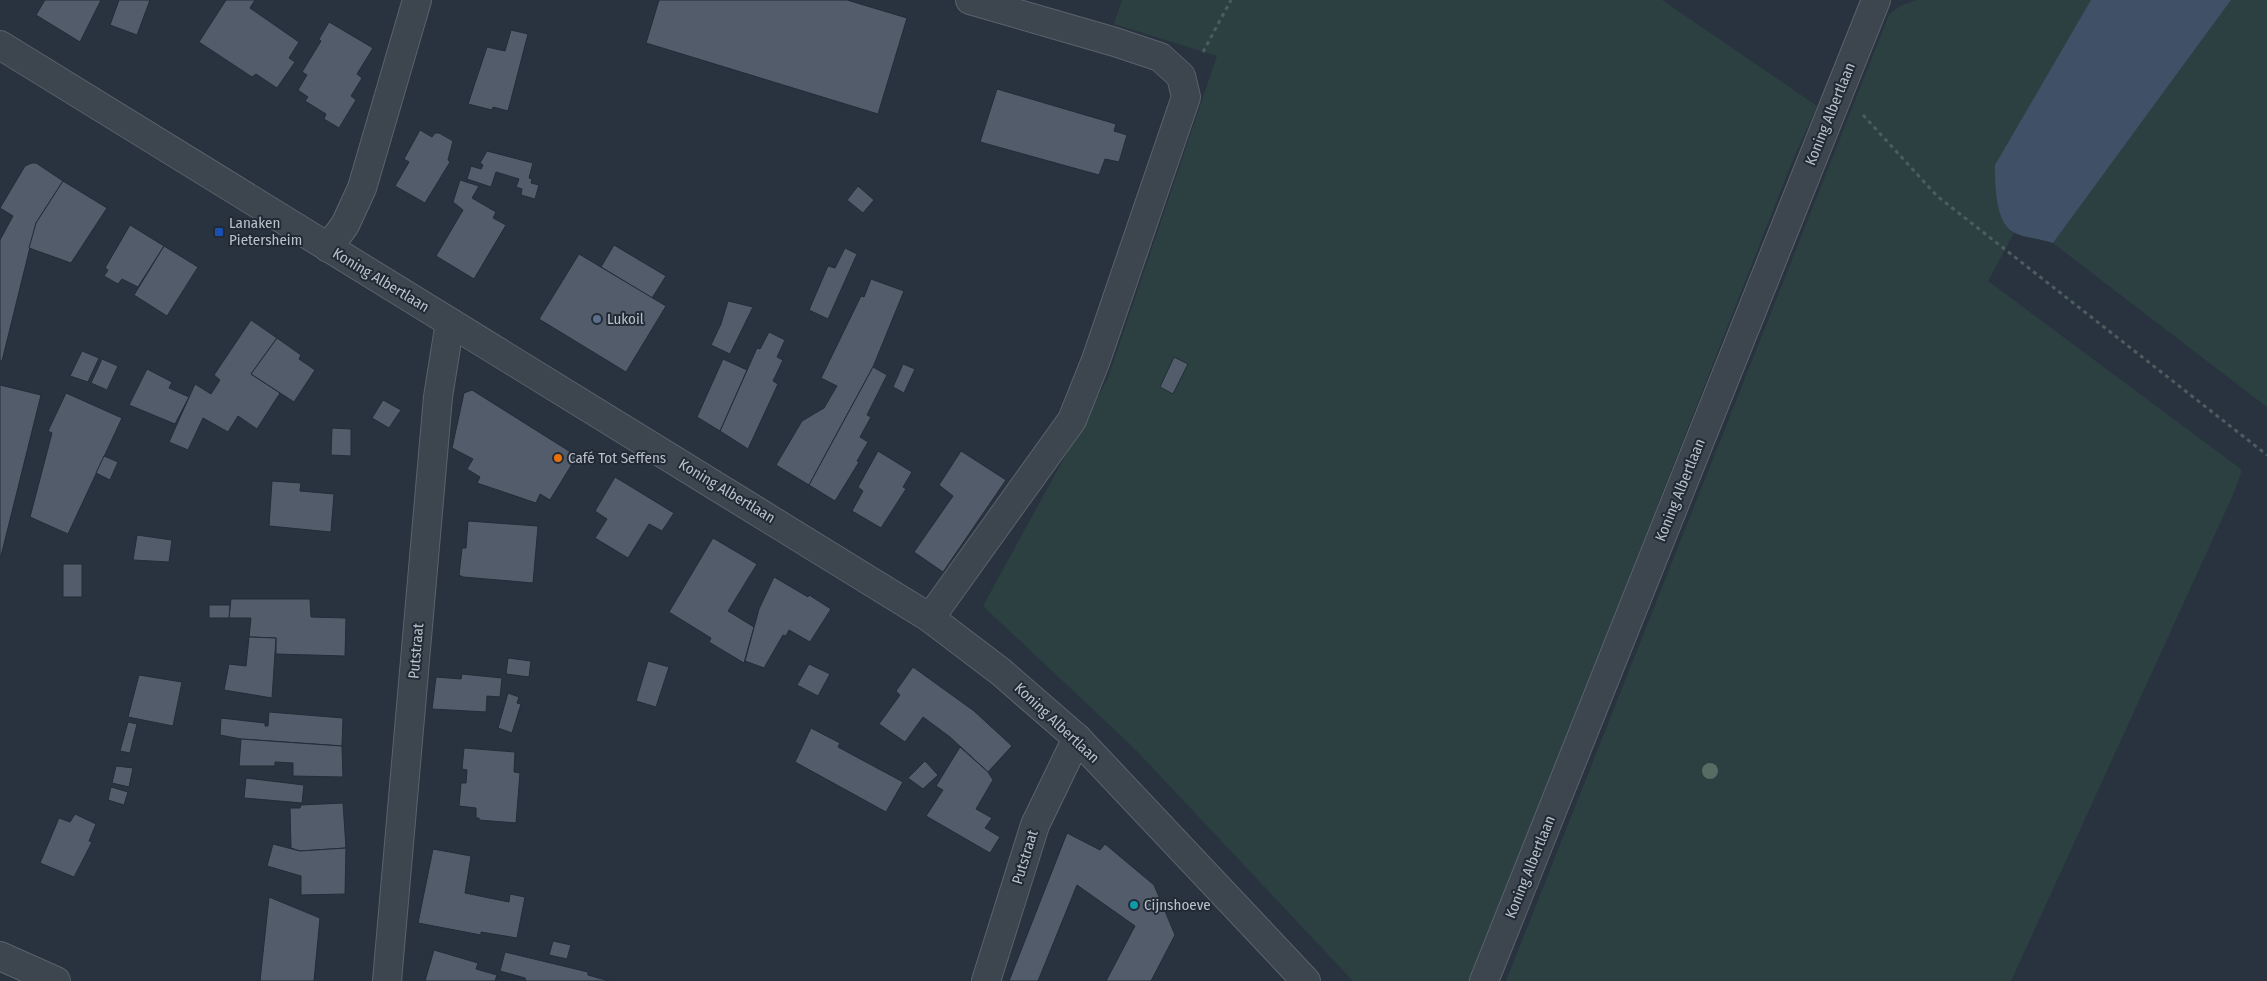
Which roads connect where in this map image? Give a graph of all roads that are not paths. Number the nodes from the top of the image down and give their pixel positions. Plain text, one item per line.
1 (417, 0) edge
2 (970, 0) edge
3 (1876, 0) edge
4 (0, 44) edge
5 (328, 248) junction
6 (450, 322) junction
7 (930, 618) junction
8 (1077, 738) junction
9 (0, 956) edge
10 (56, 981) edge
11 (387, 981) edge
12 (986, 981) edge
13 (1306, 981) edge
14 (1484, 981) edge

1 - 5 street
2 - 7 street
3 - 14 street, Koning Albertlaan
4 - 5 street, Koning Albertlaan
5 - 6 street, Koning Albertlaan
6 - 7 street, Koning Albertlaan
6 - 11 street, Putstraat
7 - 8 street, Koning Albertlaan
8 - 12 street, Putstraat
8 - 13 street, Koning Albertlaan
9 - 10 street

